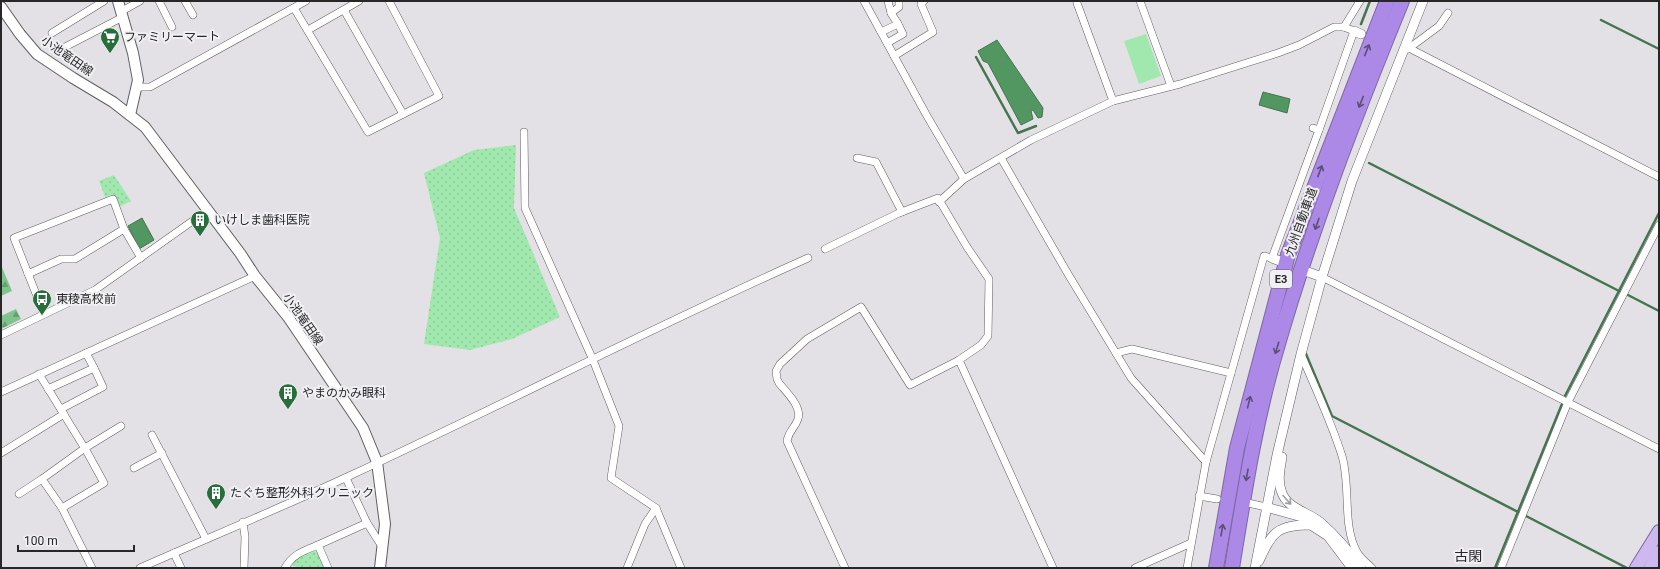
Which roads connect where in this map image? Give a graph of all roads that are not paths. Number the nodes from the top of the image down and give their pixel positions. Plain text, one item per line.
1 (104, 1) edge
2 (118, 1) edge
3 (140, 1) edge
4 (159, 1) edge
5 (185, 1) edge
6 (306, 1) edge
7 (360, 1) edge
8 (389, 1) edge
9 (864, 1) edge
10 (888, 1) edge
11 (900, 1) edge
12 (924, 1) edge
13 (1140, 1) edge
14 (1360, 1) edge
15 (1387, 1) edge
16 (1402, 1) edge
17 (1423, 1) edge
18 (1077, 3) dead end
19 (1, 7) edge
20 (294, 8) junction
21 (344, 10) junction
22 (892, 13) junction
23 (1448, 13) dead end
24 (123, 14) junction
25 (193, 14) dead end
26 (898, 24) junction
27 (172, 27) dead end
28 (1344, 27) junction
29 (308, 30) junction
30 (881, 32) junction
31 (52, 33) dead end
32 (887, 43) junction
33 (1403, 47) junction
34 (63, 48) dead end
35 (894, 56) junction
36 (1171, 86) junction
37 (137, 87) junction
38 (1113, 101) junction
39 (403, 114) junction
40 (130, 116) junction
41 (524, 132) dead end
42 (857, 158) dead end
43 (1001, 158) junction
44 (1659, 177) edge
45 (964, 179) junction
46 (939, 202) junction
47 (208, 210) junction
48 (902, 212) junction
49 (1659, 225) edge
50 (124, 229) junction
51 (825, 248) dead end
52 (141, 258) junction
53 (808, 258) dead end
54 (1308, 272) dead end
55 (28, 274) junction
56 (255, 276) junction
57 (1322, 277) junction
58 (44, 314) junction
59 (1, 335) edge
60 (86, 353) junction
61 (1116, 353) junction
62 (1301, 354) junction
63 (593, 360) junction
64 (959, 360) junction
65 (94, 368) junction
66 (1231, 373) junction
67 (39, 374) junction
68 (48, 389) junction
69 (1, 392) edge
70 (1568, 402) junction
71 (63, 411) junction
72 (1285, 422) junction
73 (121, 426) dead end
74 (152, 435) dead end
75 (85, 448) junction
76 (1659, 449) edge
77 (1, 453) edge
78 (162, 453) junction
79 (377, 462) junction
80 (1206, 462) junction
81 (134, 468) dead end
82 (346, 478) junction
83 (42, 480) junction
84 (19, 494) dead end
85 (1199, 496) junction
86 (1217, 499) dead end
87 (1248, 503) dead end
88 (1266, 506) junction
89 (62, 508) junction
90 (656, 508) junction
91 (243, 522) junction
92 (1313, 522) junction
93 (367, 523) junction
94 (1659, 530) edge
95 (206, 539) junction
96 (1191, 543) junction
97 (318, 545) junction
98 (383, 548) junction
99 (1659, 552) edge
100 (174, 553) junction
101 (92, 568) edge
102 (140, 568) edge
103 (181, 568) edge
104 (244, 568) edge
105 (285, 568) edge
106 (328, 568) edge
107 (380, 568) edge
108 (627, 568) edge
109 (681, 568) edge
110 (845, 568) edge
111 (1053, 568) edge
112 (1135, 568) edge
113 (1187, 568) edge
114 (1216, 568) edge
115 (1232, 568) edge
116 (1256, 568) edge
117 (1352, 568) edge
118 (1361, 568) edge
119 (1372, 568) edge
120 (1501, 568) edge
121 (1636, 568) edge
122 (1650, 568) edge

1 - 31 street
2 - 24 main road
3 - 24 street
4 - 27 street
5 - 25 street
6 - 20 street
7 - 21 street
8 - 39 street
9 - 30 street
10 - 22 street
11 - 22 street
12 - 35 street
13 - 36 street
14 - 28 street
114 -> 15 highway, 九州自動車道 / E3
16 -> 115 highway, 九州自動車道 / E3
17 - 33 street
18 - 38 street
19 - 40 main road, 小池竜田線
20 - 29 street
20 - 37 street
21 - 29 street
21 - 39 street
22 - 26 street
23 - 33 street
24 - 34 street
24 - 37 main road
26 - 30 street
26 - 32 street
28 - 36 street
28 - 66 street
29 - 39 street
30 - 32 street
32 - 35 street
33 - 44 street
33 - 57 street
35 - 45 street
36 - 38 street
37 - 40 main road
38 - 43 street
40 - 47 main road, 小池竜田線
41 - 63 street
42 - 48 street
43 - 45 street
43 - 61 street
45 - 46 street
46 - 48 street
46 - 64 street
47 - 52 street
47 - 56 main road, 小池竜田線
48 - 51 street
49 - 70 street
50 - 52 street
50 - 55 street
50 - 55 street
52 - 58 street
53 - 63 street
54 - 57 street
55 - 58 street
56 - 60 street
56 - 79 main road, 小池竜田線
57 - 62 street
57 - 70 street
58 - 59 street
60 - 65 street
60 - 67 street
61 - 66 street
61 - 80 street
62 - 72 street
62 - 119 street
63 - 79 street
63 - 90 street
64 - 110 street
64 - 111 street
65 - 68 street
65 - 71 street
66 - 80 street
67 - 68 street
67 - 69 street
68 - 71 street
70 - 76 street
70 - 120 street
71 - 75 street
71 - 77 street
72 - 88 street
72 -> 92 street
73 - 75 street
74 - 78 street
75 - 83 street
75 - 89 street
78 - 81 street
78 - 95 street
79 - 82 street
79 - 98 main road, 小池竜田線
80 - 85 street
82 - 91 street
82 - 93 street
83 - 84 street
83 - 89 street
85 - 86 street
85 - 96 street
87 - 88 street
88 - 92 street
88 - 116 street
89 - 101 street
90 - 108 street
90 - 109 street
91 - 95 street
91 - 104 street
92 - 116 street
92 - 117 street
92 - 118 street
93 - 97 street
93 - 98 street
94 - 121 main road
95 - 100 street
96 - 112 street
96 - 113 street
97 - 105 street
97 - 106 street
98 - 107 main road, 小池竜田線
99 - 122 main road
100 - 102 street
100 - 103 street

